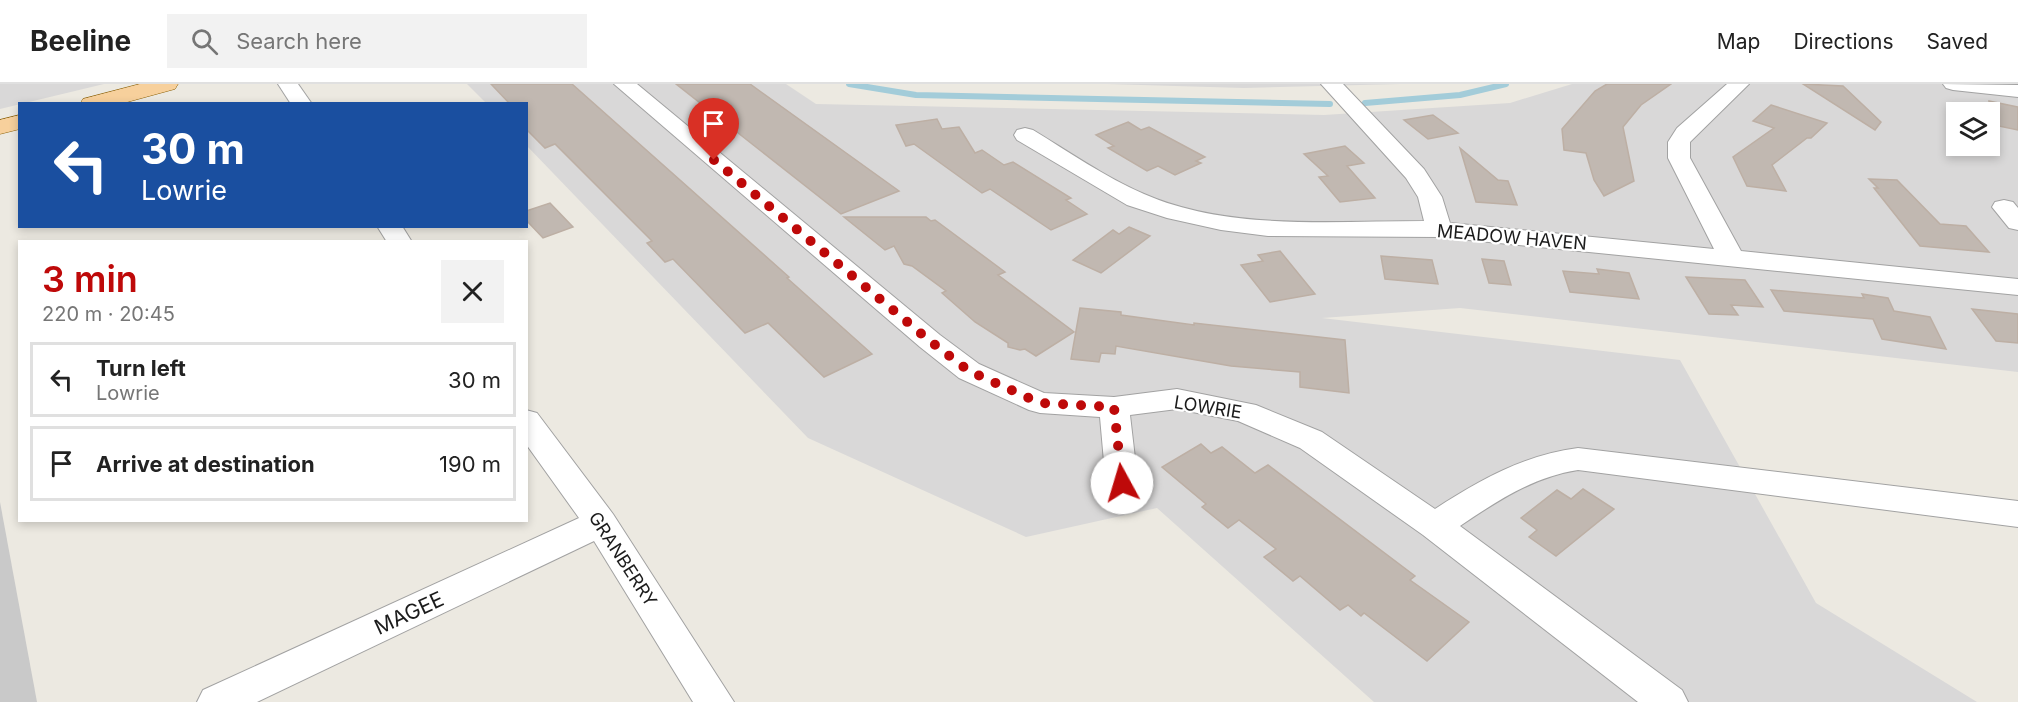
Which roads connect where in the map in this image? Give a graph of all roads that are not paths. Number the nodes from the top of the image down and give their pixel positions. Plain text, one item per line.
1 (167, 84) edge
2 (288, 84) edge
3 (624, 84) edge
4 (1331, 84) edge
5 (1739, 84) edge
6 (1953, 84) edge
7 (127, 89) edge
8 (2018, 91) edge
9 (96, 102) edge
10 (301, 102) edge
11 (18, 122) edge
12 (0, 127) edge
13 (1025, 135) dead end
14 (1439, 230) junction
15 (1732, 259) junction
16 (2018, 287) edge
17 (1114, 407) junction
18 (528, 423) edge
19 (1122, 483) dead end
20 (2018, 514) edge
21 (601, 524) junction
22 (1435, 526) junction
23 (217, 702) edge
24 (714, 702) edge
25 (1668, 702) edge

1 - 7 main road
2 - 10 street
3 - 17 street, LOWRIE
4 - 14 street
5 - 15 street
6 - 8 street
7 - 9 main road
11 - 12 main road
13 - 14 street, MEADOW HAVEN
14 - 15 street, MEADOW HAVEN
15 - 16 street, MEADOW HAVEN
17 - 19 street
17 - 22 street, LOWRIE
18 - 21 street, GRANBERRY
20 - 22 street
21 - 23 street, MAGEE
21 - 24 street, GRANBERRY
22 - 25 street, LOWRIE

